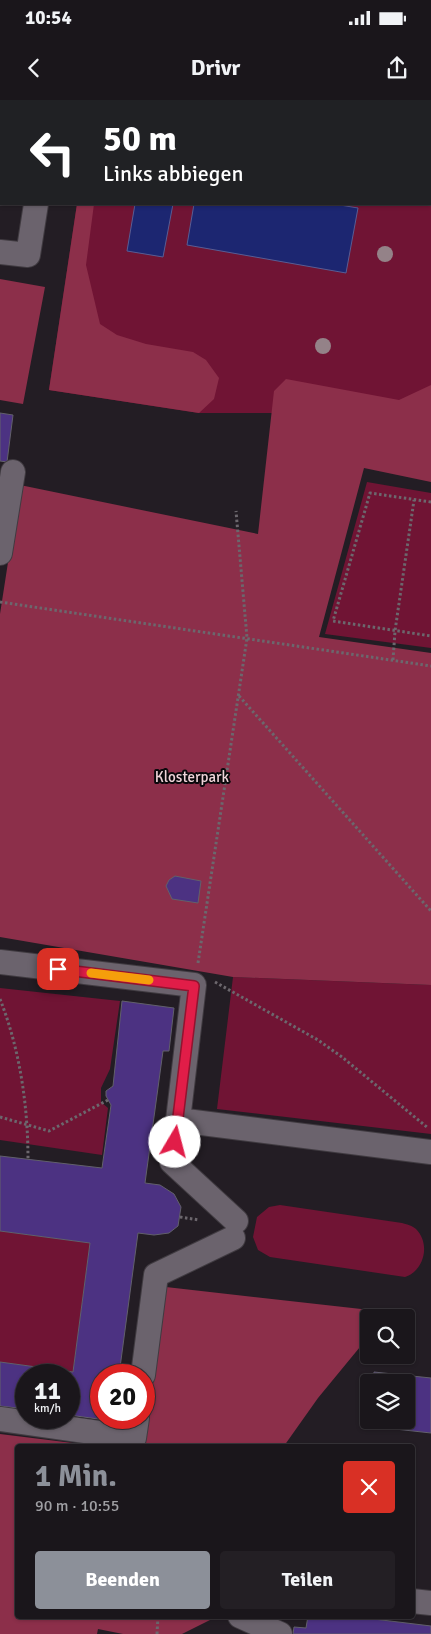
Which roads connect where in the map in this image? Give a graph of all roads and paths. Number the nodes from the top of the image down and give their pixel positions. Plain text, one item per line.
1 (36, 205) edge
2 (0, 252) edge
3 (13, 472) dead end
4 (414, 500) junction
5 (431, 502) edge
6 (236, 511) dead end
7 (0, 553) edge
8 (0, 602) edge
9 (395, 631) junction
10 (431, 636) edge
11 (247, 638) junction
12 (393, 661) junction
13 (431, 666) edge
14 (238, 696) junction
15 (431, 911) edge
16 (0, 962) edge
17 (195, 981) junction
18 (0, 999) edge
19 (108, 1100) dead end
20 (0, 1117) edge
21 (178, 1120) junction
22 (28, 1126) junction
23 (431, 1131) edge
24 (431, 1152) edge
25 (28, 1160) dead end
26 (180, 1217) dead end
27 (204, 1220) dead end
28 (144, 1364) edge
29 (0, 1419) edge
30 (136, 1434) edge
31 (415, 1601) edge
32 (431, 1603) edge
33 (158, 1619) edge
34 (247, 1619) edge
35 (157, 1634) edge
36 (280, 1634) edge

1 - 2 lane
3 - 7 lane
4 - 5 path
4 - 9 path
4 - 9 path
6 - 11 path
8 - 11 path
9 - 10 path
9 - 12 path
11 - 12 path
11 - 14 path
12 - 13 path
14 - 15 path
14 - 17 path
16 - 17 lane
17 - 21 lane
17 - 23 path
18 - 22 path
19 - 22 path
20 - 22 path
21 - 24 lane
21 - 28 lane
22 - 25 path
26 - 27 path
29 - 30 lane
31 - 32 lane
33 - 35 path
34 - 36 lane

